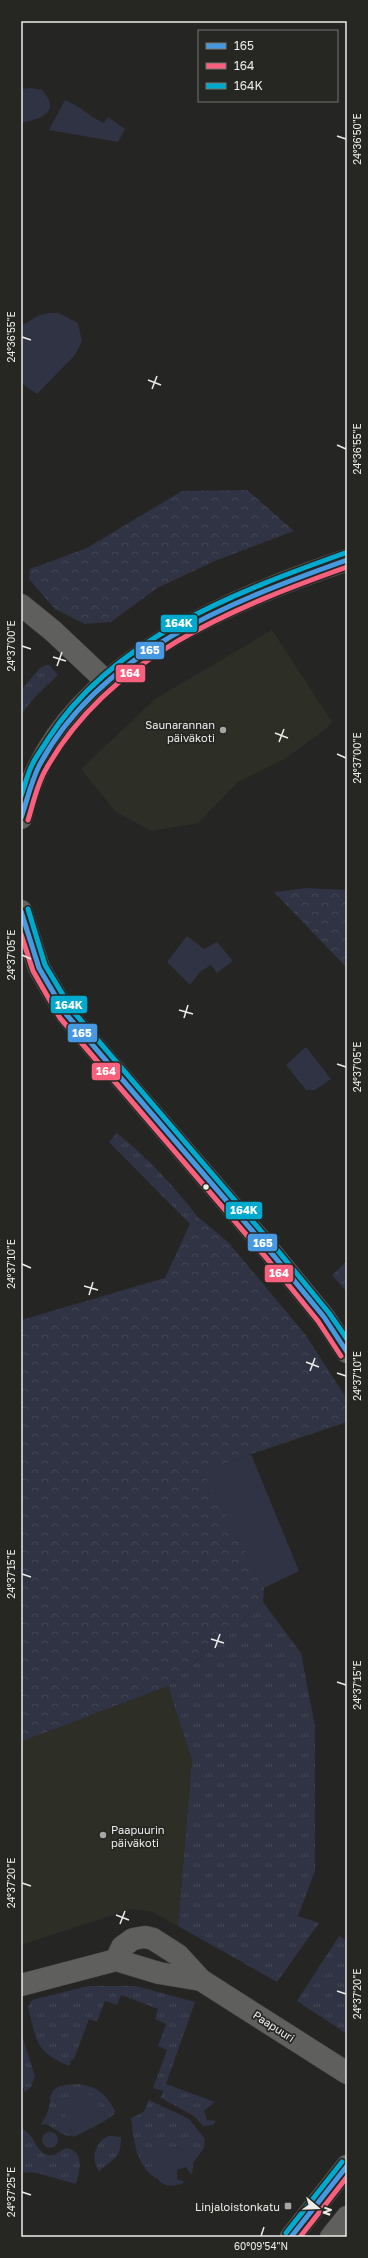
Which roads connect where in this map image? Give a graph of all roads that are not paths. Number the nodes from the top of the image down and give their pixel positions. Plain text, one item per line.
1 (347, 560) edge
2 (21, 605) edge
3 (107, 682) junction
4 (21, 818) edge
5 (21, 911) edge
6 (347, 1352) edge
7 (116, 1960) junction
8 (201, 1980) junction
9 (21, 1985) edge
10 (347, 2074) edge
11 (347, 2166) edge
12 (347, 2217) edge
13 (291, 2237) edge
14 (331, 2237) edge

1 - 3 street
2 - 3 street
3 - 4 street
5 - 6 street
7 - 8 street, Paapuuri
7 - 8 street, Paapuuri
7 - 9 street
8 - 10 street, Paapuuri
11 - 13 street
12 - 14 street

